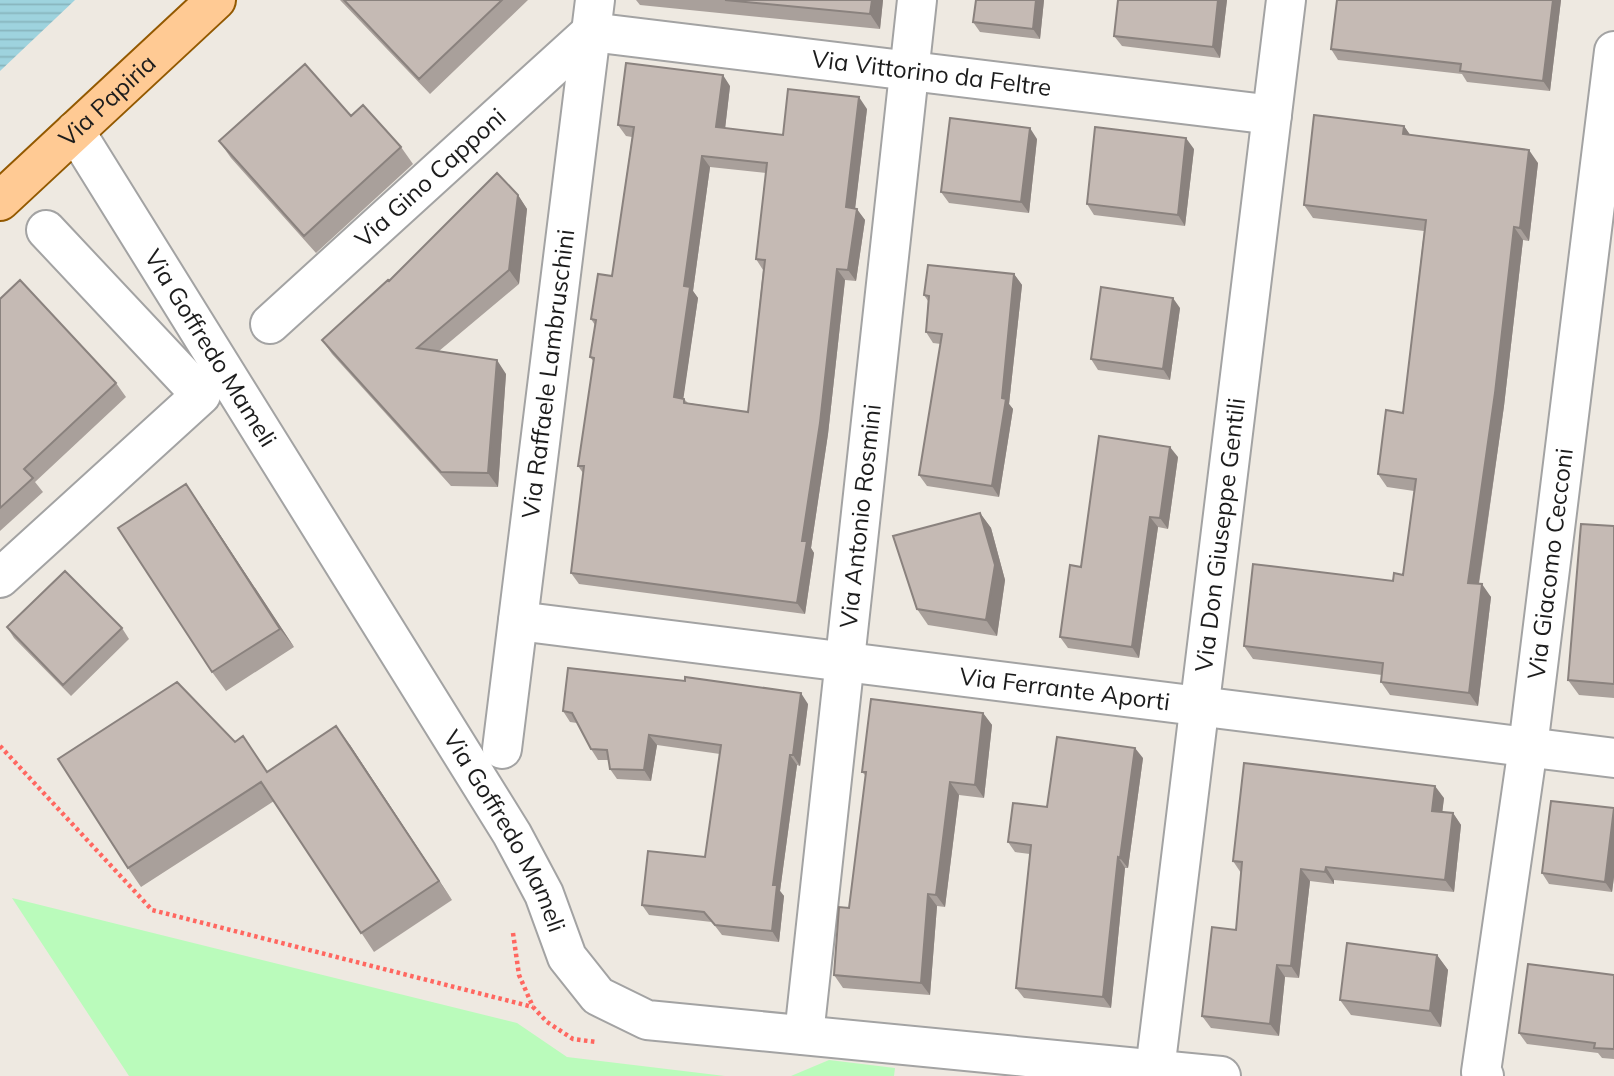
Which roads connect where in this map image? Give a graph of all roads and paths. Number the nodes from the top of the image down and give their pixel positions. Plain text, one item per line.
1 (216, 0) edge
2 (917, 0) edge
3 (1286, 0) edge
4 (593, 16) edge
5 (1614, 51) edge
6 (909, 71) junction
7 (1272, 115) junction
8 (75, 131) junction
9 (0, 201) edge
10 (46, 230) dead end
11 (270, 324) dead end
12 (0, 578) edge
13 (518, 621) junction
14 (844, 662) junction
15 (1200, 706) junction
16 (0, 746) edge
17 (1528, 747) junction
18 (502, 749) dead end
19 (1614, 758) edge
20 (533, 1007) dead end
21 (804, 1035) junction
22 (1155, 1070) junction
23 (1221, 1076) edge
24 (1484, 1076) edge

1 - 8 main road, Via Papiria
2 - 6 street, Via Antonio Rosmini
3 - 7 street, Via Don Giuseppe Gentili
4 - 6 street, Via Vittorino da Feltre
4 - 11 street, Via Gino Capponi
4 - 13 street, Via Raffaele Lambruschini
5 - 17 street, Via Giacomo Cecconi
6 - 7 street, Via Vittorino da Feltre
6 - 14 street, Via Antonio Rosmini
7 - 15 street, Via Don Giuseppe Gentili
8 - 9 main road, Via Papiria
8 - 21 street, Via Goffredo Mameli
10 - 12 street
13 - 14 street, Via Ferrante Aporti
13 - 18 street, Via Raffaele Lambruschini
14 - 15 street, Via Ferrante Aporti
14 - 21 street, Via Antonio Rosmini
15 - 17 street, Via Ferrante Aporti
15 - 22 street, Via Don Giuseppe Gentili
16 - 20 path
17 - 19 street, Via Ferrante Aporti
17 - 24 street, Via Giacomo Cecconi
21 - 22 street, Via Goffredo Mameli
22 - 23 street, Via Goffredo Mameli

